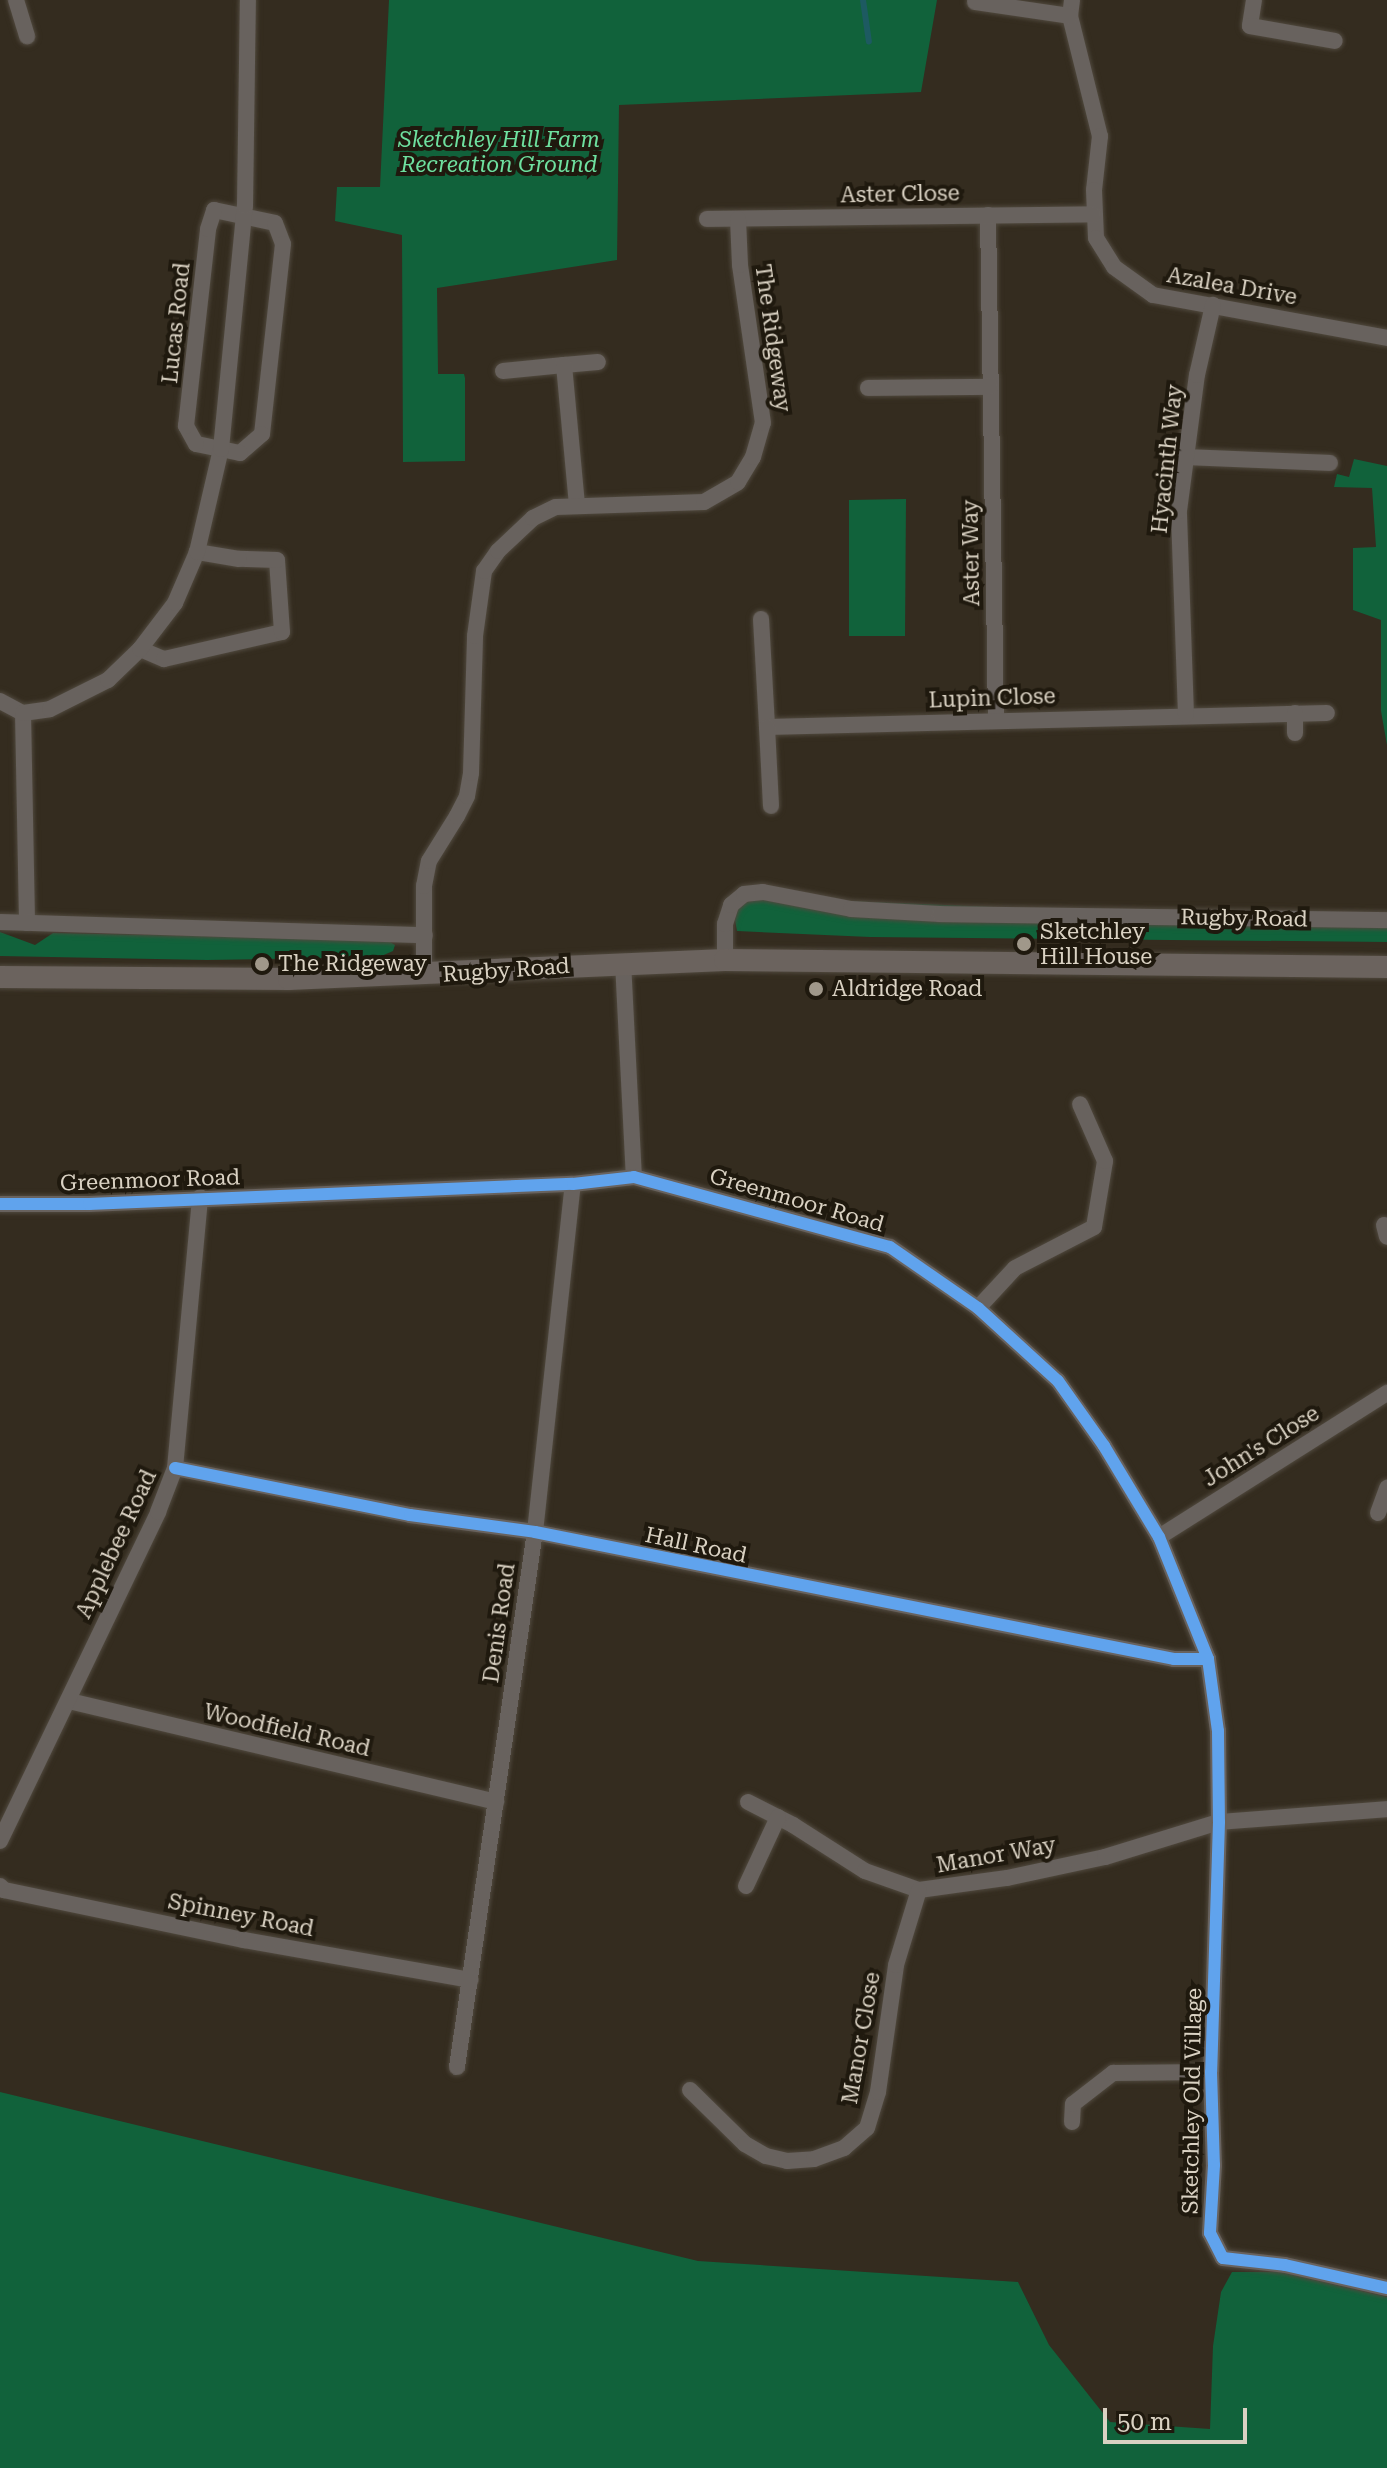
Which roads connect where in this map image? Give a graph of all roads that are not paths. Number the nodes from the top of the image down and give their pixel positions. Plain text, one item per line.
1 (16, 0) edge
2 (248, 0) edge
3 (1254, 0) edge
4 (975, 2) dead end
5 (1071, 8) edge
6 (27, 36) dead end
7 (1335, 41) dead end
8 (1093, 214) junction
9 (988, 215) junction
10 (244, 217) junction
11 (707, 219) dead end
12 (738, 219) junction
13 (1213, 305) junction
14 (1387, 338) edge
15 (598, 362) dead end
16 (564, 365) junction
17 (503, 371) dead end
18 (990, 387) junction
19 (868, 388) dead end
20 (221, 449) junction
21 (1187, 457) junction
22 (1330, 463) dead end
23 (577, 505) junction
24 (197, 552) junction
25 (761, 619) dead end
26 (140, 649) junction
27 (0, 701) edge
28 (23, 713) junction
29 (1295, 713) junction
30 (1327, 713) dead end
31 (1186, 715) junction
32 (996, 719) junction
33 (767, 727) junction
34 (1295, 733) dead end
35 (771, 806) dead end
36 (1387, 920) edge
37 (0, 922) edge
38 (27, 923) junction
39 (425, 935) junction
40 (725, 960) junction
41 (623, 962) junction
42 (1387, 967) edge
43 (424, 976) junction
44 (0, 977) edge
45 (1080, 1104) dead end
46 (634, 1177) junction
47 (573, 1184) junction
48 (200, 1197) junction
49 (0, 1204) edge
50 (978, 1308) junction
51 (1387, 1393) edge
52 (175, 1468) junction
53 (1387, 1488) edge
54 (1378, 1513) dead end
55 (535, 1532) junction
56 (1159, 1537) junction
57 (1208, 1659) junction
58 (69, 1701) junction
59 (496, 1802) junction
60 (748, 1802) dead end
61 (1387, 1809) edge
62 (778, 1817) junction
63 (1219, 1822) junction
64 (0, 1841) edge
65 (746, 1886) dead end
66 (2, 1888) edge
67 (919, 1890) junction
68 (470, 1980) junction
69 (457, 2067) dead end
70 (1211, 2072) junction
71 (690, 2090) dead end
72 (1072, 2122) dead end
73 (1387, 2288) edge

1 - 6 street
2 - 10 street
3 - 7 street
4 - 5 street
5 - 8 street, Azalea Drive
8 - 9 street, Aster Close
8 - 13 street, Azalea Drive
9 - 12 street, Aster Close
9 - 18 street, Aster Way
10 - 20 street
10 - 20 street, Lucas Road
10 - 20 street, Lucas Road
11 - 12 street, Aster Close
12 - 23 street, The Ridgeway
13 - 14 street, Azalea Drive
13 - 21 street, Hyacinth Way
15 - 16 street
16 - 17 street
16 - 23 street
18 - 19 street
18 - 32 street, Aster Way
20 - 24 street
21 - 22 street
21 - 31 street, Hyacinth Way
23 - 39 street, The Ridgeway
24 - 26 street
24 - 26 street
25 - 33 street
26 - 28 street
27 - 28 street
28 - 38 street
29 - 30 street, Lupin Close
29 - 31 street, Lupin Close
29 - 34 street
31 - 32 street, Lupin Close
32 - 33 street, Lupin Close
33 - 35 street
36 - 40 street, Rugby Road
37 - 38 street
38 - 39 street
39 - 43 street, The Ridgeway
40 - 41 main road, Rugby Road
40 - 42 main road, Rugby Road
41 - 43 main road, Rugby Road
41 - 46 street
43 - 44 main road, Rugby Road
45 - 50 street
46 - 47 street, Greenmoor Road
46 - 50 street, Greenmoor Road
47 - 48 street, Greenmoor Road
47 - 55 street, Denis Road
48 - 49 street, Greenmoor Road
48 - 52 street, Applebee Road
50 - 56 street, Greenmoor Road
51 - 56 street, John's Close
52 - 55 street, Hall Road
52 - 58 street, Applebee Road
53 - 54 street
55 - 57 street, Hall Road
55 - 59 street, Denis Road
56 - 57 street, Greenmoor Road
57 - 63 street, Greenmoor Road
58 - 59 street, Woodfield Road
58 - 64 street, Applebee Road
59 - 68 street, Denis Road
60 - 62 street, Manor Way
61 - 63 street, Manor Way
62 - 65 street
62 - 67 street, Manor Way
63 - 67 street, Manor Way
63 - 70 street, Sketchley Old Village
66 - 68 street, Spinney Road
67 - 71 street, Manor Close
68 - 69 street, Denis Road
70 - 72 street
70 - 73 street, Sketchley Old Village

